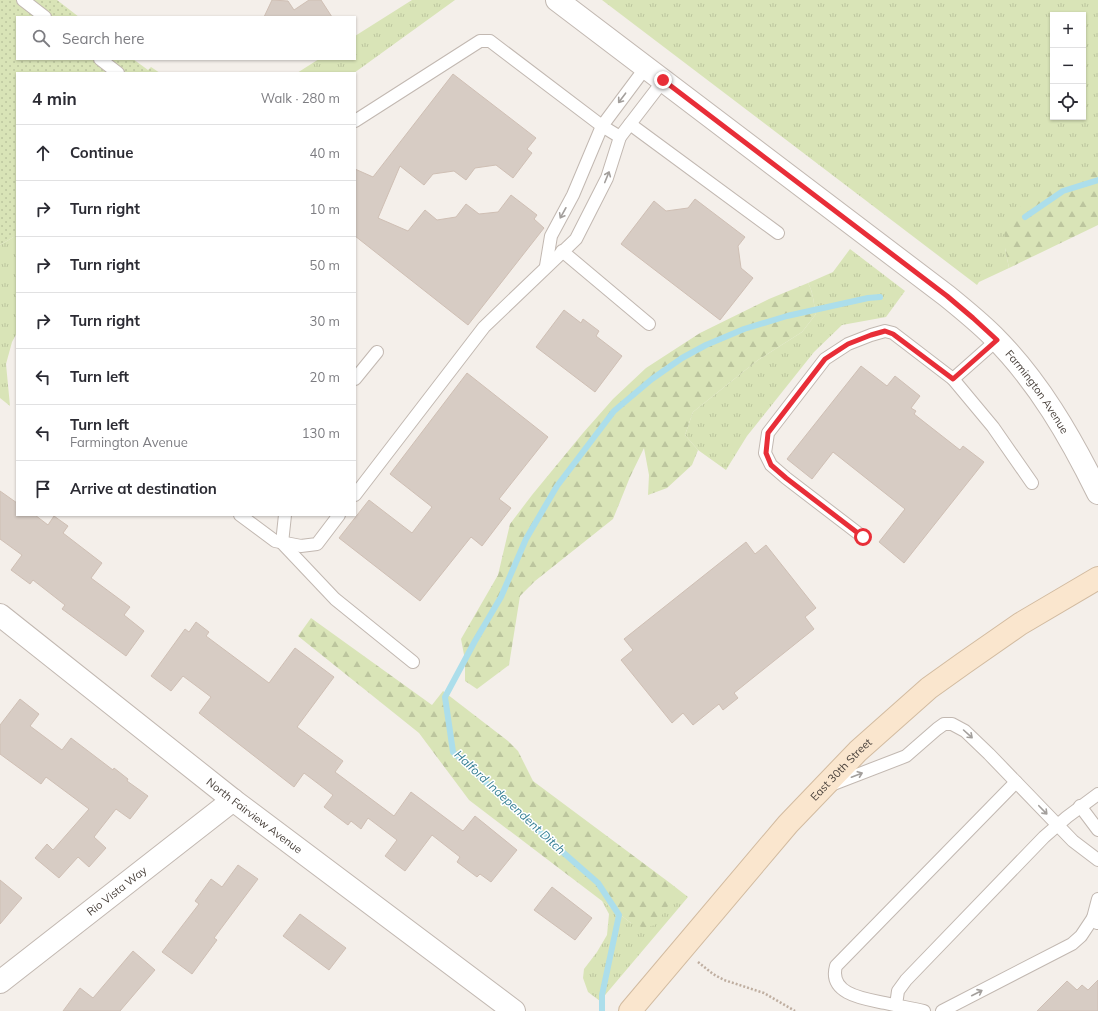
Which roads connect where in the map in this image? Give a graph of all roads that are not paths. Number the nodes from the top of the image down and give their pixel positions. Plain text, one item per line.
1 (23, 0) edge
2 (557, 0) edge
3 (44, 16) edge
4 (101, 60) edge
5 (646, 67) junction
6 (117, 72) edge
7 (663, 80) junction
8 (356, 120) edge
9 (630, 124) junction
10 (602, 126) junction
11 (620, 137) junction
12 (778, 233) dead end
13 (562, 252) junction
14 (546, 266) junction
15 (649, 324) dead end
16 (997, 340) junction
17 (377, 352) dead end
18 (356, 378) edge
19 (953, 379) junction
20 (1032, 483) dead end
21 (1098, 493) edge
22 (356, 494) edge
23 (241, 516) edge
24 (285, 516) edge
25 (338, 516) edge
26 (863, 537) dead end
27 (282, 542) junction
28 (1098, 578) edge
29 (0, 615) edge
30 (413, 662) dead end
31 (1016, 782) junction
32 (820, 789) junction
33 (1098, 794) edge
34 (233, 800) junction
35 (1080, 806) junction
36 (1057, 825) junction
37 (1098, 830) edge
38 (1098, 860) edge
39 (1098, 899) edge
40 (1096, 921) edge
41 (0, 982) edge
42 (896, 1005) junction
43 (514, 1011) edge
44 (630, 1011) edge
45 (924, 1011) edge
46 (942, 1011) edge

1 - 3 lane
2 - 5 street, Farmington Avenue
4 - 6 lane
5 - 7 street, Farmington Avenue
5 -> 10 lane
7 - 9 lane
7 - 16 street, Farmington Avenue
8 - 10 lane
9 - 11 lane
9 - 12 lane
10 - 11 lane
10 -> 14 lane
13 -> 11 lane
13 - 14 lane
13 - 15 lane
14 - 22 lane
16 - 19 lane
16 - 21 street, Farmington Avenue
17 - 18 lane
19 - 20 lane
19 - 26 lane
23 - 27 lane
24 - 27 lane
25 - 27 lane
27 - 30 lane
28 - 32 main road, East 30th Street
29 - 34 street, North Fairview Avenue
32 -> 31 lane
31 -> 36 lane
31 - 42 lane
32 - 44 main road, East 30th Street
33 - 35 lane
34 - 41 street, Rio Vista Way
34 - 43 street, North Fairview Avenue
35 - 36 lane
35 - 37 lane
36 - 38 lane
36 - 42 lane
39 - 40 lane
46 -> 40 lane
42 - 45 lane

